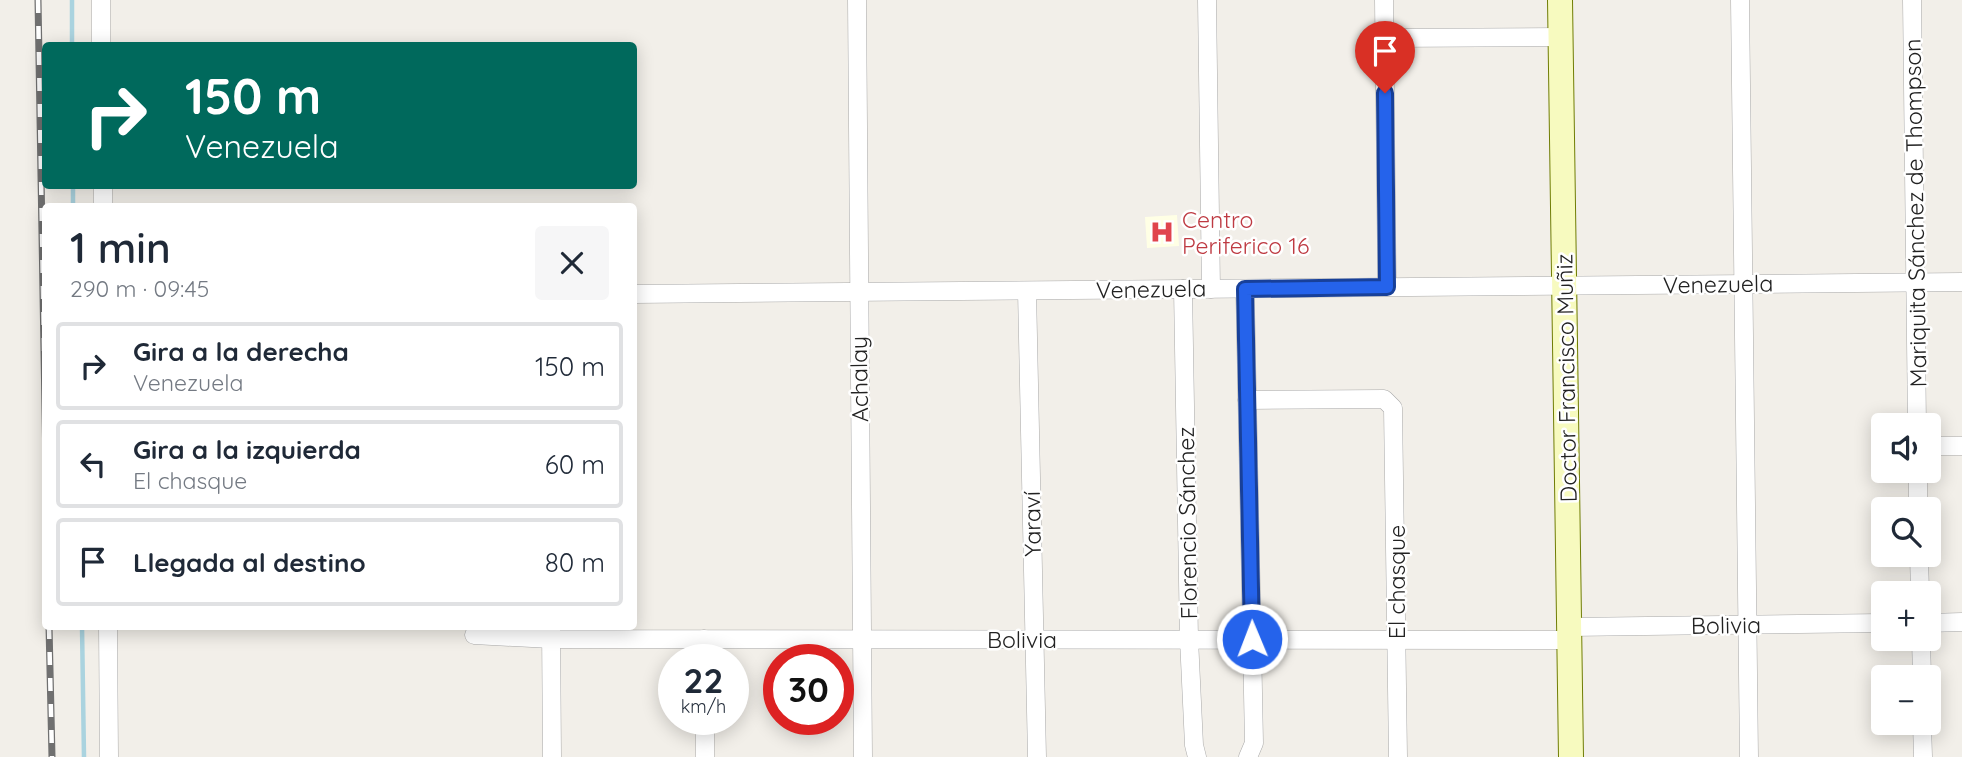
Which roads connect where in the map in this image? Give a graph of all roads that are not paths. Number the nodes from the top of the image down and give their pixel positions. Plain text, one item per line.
1 (101, 0) edge
2 (857, 0) edge
3 (1207, 0) edge
4 (1384, 0) edge
5 (1560, 0) edge
6 (1740, 0) edge
7 (1912, 0) edge
8 (1561, 37) junction
9 (1385, 38) junction
10 (101, 42) edge
11 (1916, 282) junction
12 (1962, 282) edge
13 (1743, 284) junction
14 (1564, 286) junction
15 (1387, 287) junction
16 (1183, 289) junction
17 (1211, 289) junction
18 (1245, 289) junction
19 (1027, 291) junction
20 (858, 292) junction
21 (637, 294) edge
22 (1247, 400) junction
23 (1917, 413) edge
24 (1941, 446) edge
25 (1962, 446) edge
26 (1962, 622) edge
27 (1871, 623) edge
28 (1941, 623) edge
29 (1747, 625) junction
30 (108, 630) edge
31 (551, 633) edge
32 (1570, 634) junction
33 (474, 635) dead end
34 (704, 639) junction
35 (862, 639) junction
36 (1034, 639) junction
37 (1189, 639) junction
38 (1252, 639) junction
39 (1396, 639) junction
40 (704, 644) edge
41 (705, 735) edge
42 (1922, 735) edge
43 (109, 757) edge
44 (552, 757) edge
45 (705, 757) edge
46 (863, 757) edge
47 (1037, 757) edge
48 (1198, 757) edge
49 (1248, 757) edge
50 (1398, 757) edge
51 (1571, 757) edge
52 (1749, 757) edge
53 (1923, 757) edge

1 - 10 street
2 - 20 street, Achalay
3 - 17 street
4 - 9 street
5 - 8 main road, Doctor Francisco Muñiz
6 - 13 street
7 - 11 street, Mariquita Sánchez de Thompson
8 - 9 street
8 - 14 main road, Doctor Francisco Muñiz
9 - 15 street
11 - 12 street, Venezuela
11 - 13 street, Venezuela
11 - 23 street, Mariquita Sánchez de Thompson
13 - 14 street, Venezuela
13 - 29 street
14 - 15 street, Venezuela
14 - 32 main road, Doctor Francisco Muñiz
15 - 18 street, Venezuela
16 - 17 street, Venezuela
16 - 19 street, Venezuela
16 - 37 street, Florencio Sánchez
17 - 18 street, Venezuela
18 - 22 street
19 - 20 street, Venezuela
19 - 36 street, Yaraví
20 - 21 street, Venezuela
20 - 35 street, Achalay
22 - 38 street
22 - 39 street, El chasque
24 - 25 street
26 - 28 street
27 - 29 street, Bolivia
29 - 32 street, Bolivia
29 - 52 street
30 - 43 street
31 - 33 street, Bolivia
31 - 34 street, Bolivia
31 - 44 street
32 - 39 street, Bolivia
32 - 51 main road, Doctor Francisco Muñiz
34 - 35 street, Bolivia
34 - 40 street
35 - 36 street, Bolivia
35 - 46 street, Achalay
36 - 37 street, Bolivia
36 - 47 street, Yaraví
37 - 38 street, Bolivia
37 - 48 street, Florencio Sánchez
38 - 39 street, Bolivia
38 - 49 street
39 - 50 street, El chasque
41 - 45 street
42 - 53 street

